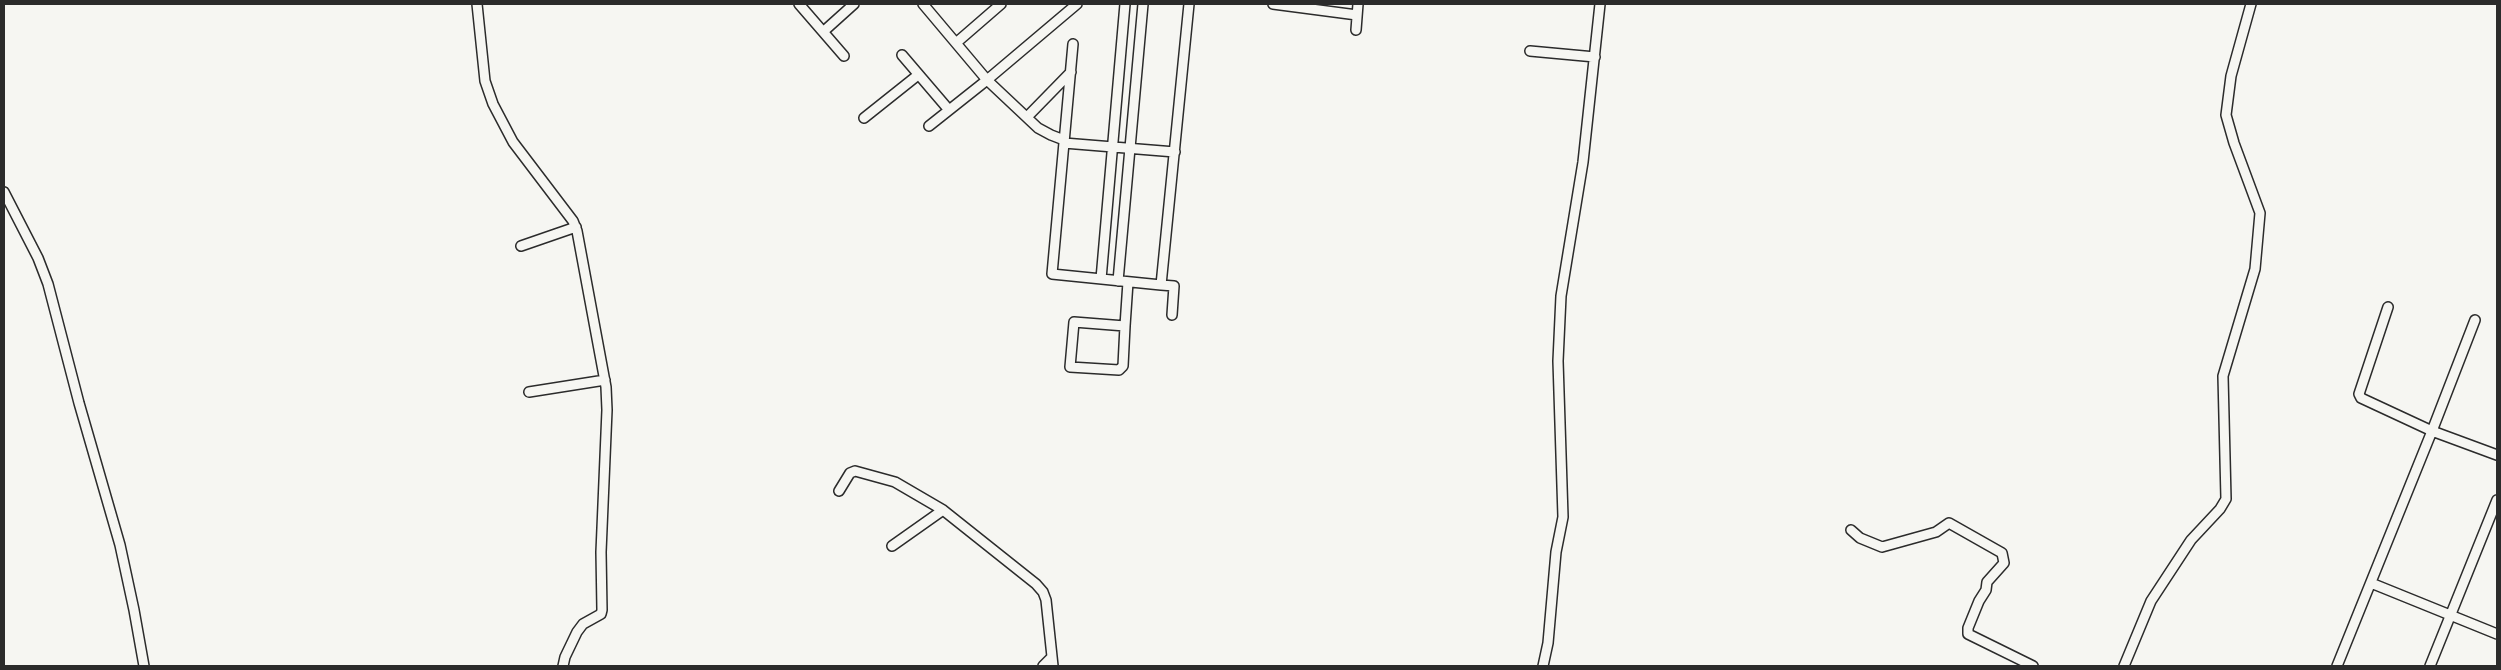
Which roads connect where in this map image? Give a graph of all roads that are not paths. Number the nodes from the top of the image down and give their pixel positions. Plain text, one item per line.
1 (477, 4) edge
2 (799, 4) edge
3 (854, 4) edge
4 (1000, 4) edge
5 (1077, 4) edge
6 (1125, 4) edge
7 (1143, 4) edge
8 (1190, 4) edge
9 (1273, 4) edge
10 (1358, 4) edge
11 (1600, 4) edge
12 (2251, 4) edge
13 (925, 5) edge
14 (1357, 15) junction
15 (1356, 30) dead end
16 (824, 31) junction
17 (956, 43) junction
18 (1073, 44) dead end
19 (1530, 51) dead end
20 (902, 55) dead end
21 (844, 56) dead end
22 (1595, 58) junction
23 (1071, 72) junction
24 (918, 74) junction
25 (987, 80) junction
26 (949, 110) junction
27 (1028, 116) junction
28 (864, 118) dead end
29 (929, 126) dead end
30 (1064, 143) junction
31 (1113, 146) junction
32 (1130, 148) junction
33 (1175, 152) junction
34 (4, 192) edge
35 (576, 227) junction
36 (521, 246) dead end
37 (1101, 279) junction
38 (1118, 281) junction
39 (1128, 282) junction
40 (1162, 286) junction
41 (2388, 306) dead end
42 (1172, 315) dead end
43 (2475, 320) dead end
44 (1125, 326) junction
45 (604, 380) junction
46 (529, 392) dead end
47 (2432, 431) junction
48 (2497, 455) edge
49 (839, 490) dead end
50 (2497, 500) edge
51 (943, 510) junction
52 (1851, 530) dead end
53 (892, 546) dead end
54 (2371, 583) junction
55 (2451, 616) junction
56 (2497, 634) edge
57 (1052, 662) edge
58 (144, 666) edge
59 (563, 666) edge
60 (1043, 666) edge
61 (1543, 666) edge
62 (2033, 666) edge
63 (2124, 666) edge
64 (2337, 666) edge
65 (2430, 666) edge

1 - 35 street
2 - 16 street
3 - 16 street
4 - 17 street
5 - 25 street
6 - 31 street
7 - 32 street
8 - 33 street
9 - 14 street
10 - 14 street
11 - 22 street
12 - 63 street
13 - 17 street
14 - 15 street
16 - 21 street
17 - 25 street
18 - 23 street
19 - 22 street
20 - 24 street
22 - 61 street
23 - 27 street
23 - 30 street
24 - 26 street
24 - 28 street
25 - 26 street
25 - 27 street
26 - 29 street
27 - 30 street
30 - 31 street
30 - 37 street
31 - 32 street
31 - 37 street
32 - 33 street
32 - 38 street
33 - 40 street
34 - 58 street
35 - 36 street
35 - 45 street
37 - 38 street
38 - 39 street
39 - 40 street
39 - 44 street
40 - 42 street
41 - 47 street
43 - 47 street
44 - 44 street
45 - 46 street
45 - 59 street
47 - 48 street
47 - 54 street
49 - 51 street
50 - 55 street
51 - 53 street
51 - 57 street
52 - 62 street
54 - 55 street
54 - 64 street
55 - 56 street
55 - 65 street
57 - 60 street

